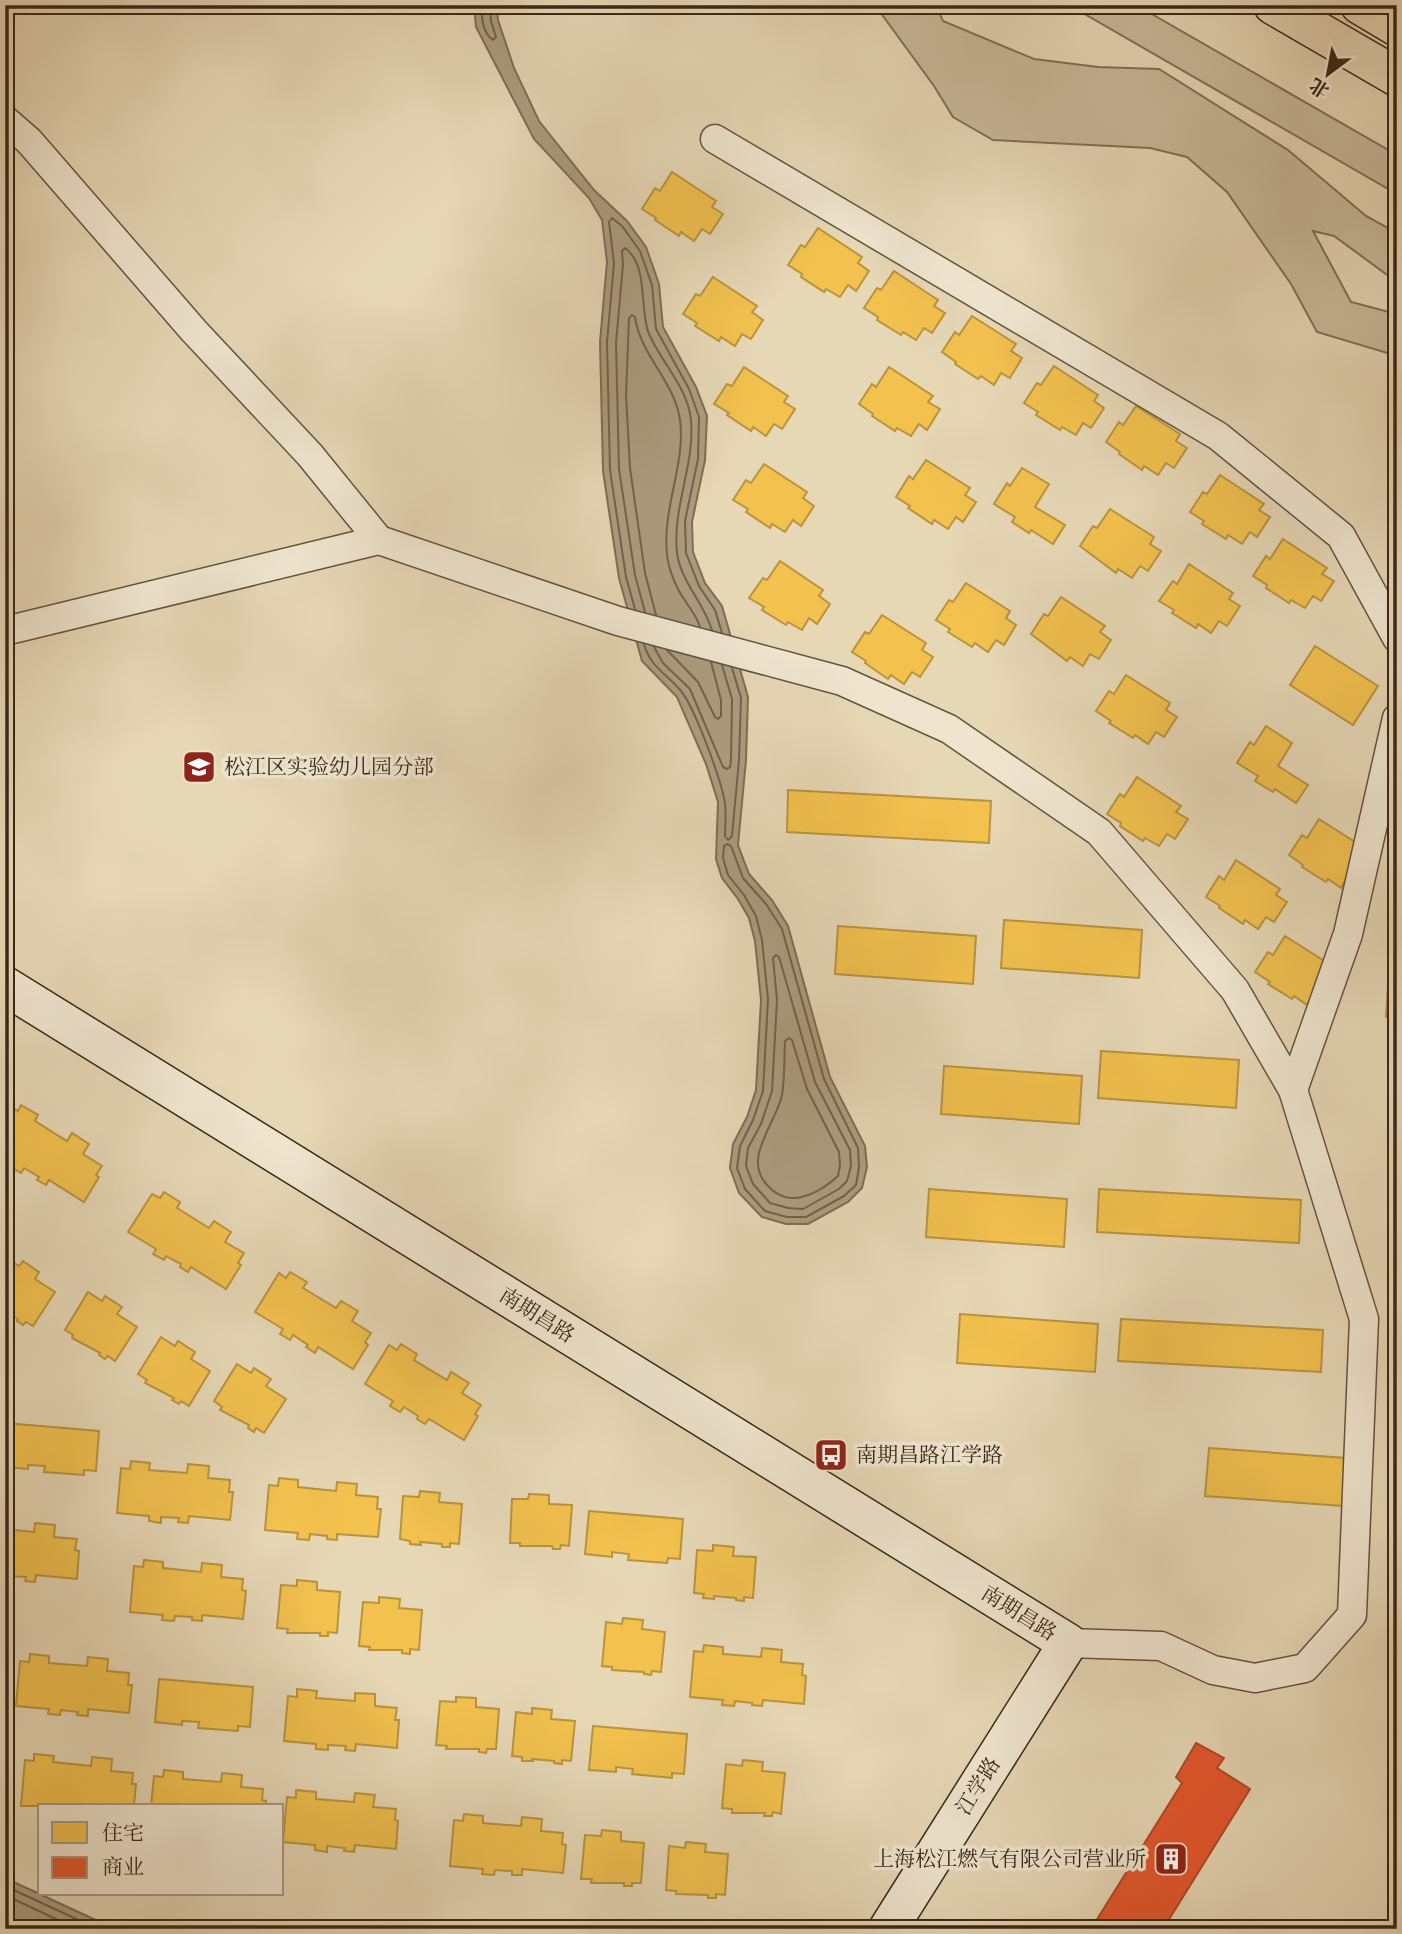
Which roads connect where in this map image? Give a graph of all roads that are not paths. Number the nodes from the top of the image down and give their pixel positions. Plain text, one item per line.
1 (1273, 5) edge
2 (1360, 5) edge
3 (1397, 27) edge
4 (1397, 77) edge
5 (5, 120) edge
6 (715, 139) dead end
7 (379, 540) junction
8 (5, 631) edge
9 (1397, 638) edge
10 (1397, 718) edge
11 (5, 986) edge
12 (1293, 1090) junction
13 (1068, 1643) junction
14 (888, 1929) edge

1 - 4 highway
2 - 3 highway
5 - 7 street
6 - 9 street
7 - 8 street
7 - 12 street
10 - 12 street
11 - 13 main road, 南期昌路
12 - 13 street
13 - 14 main road, 江学路

